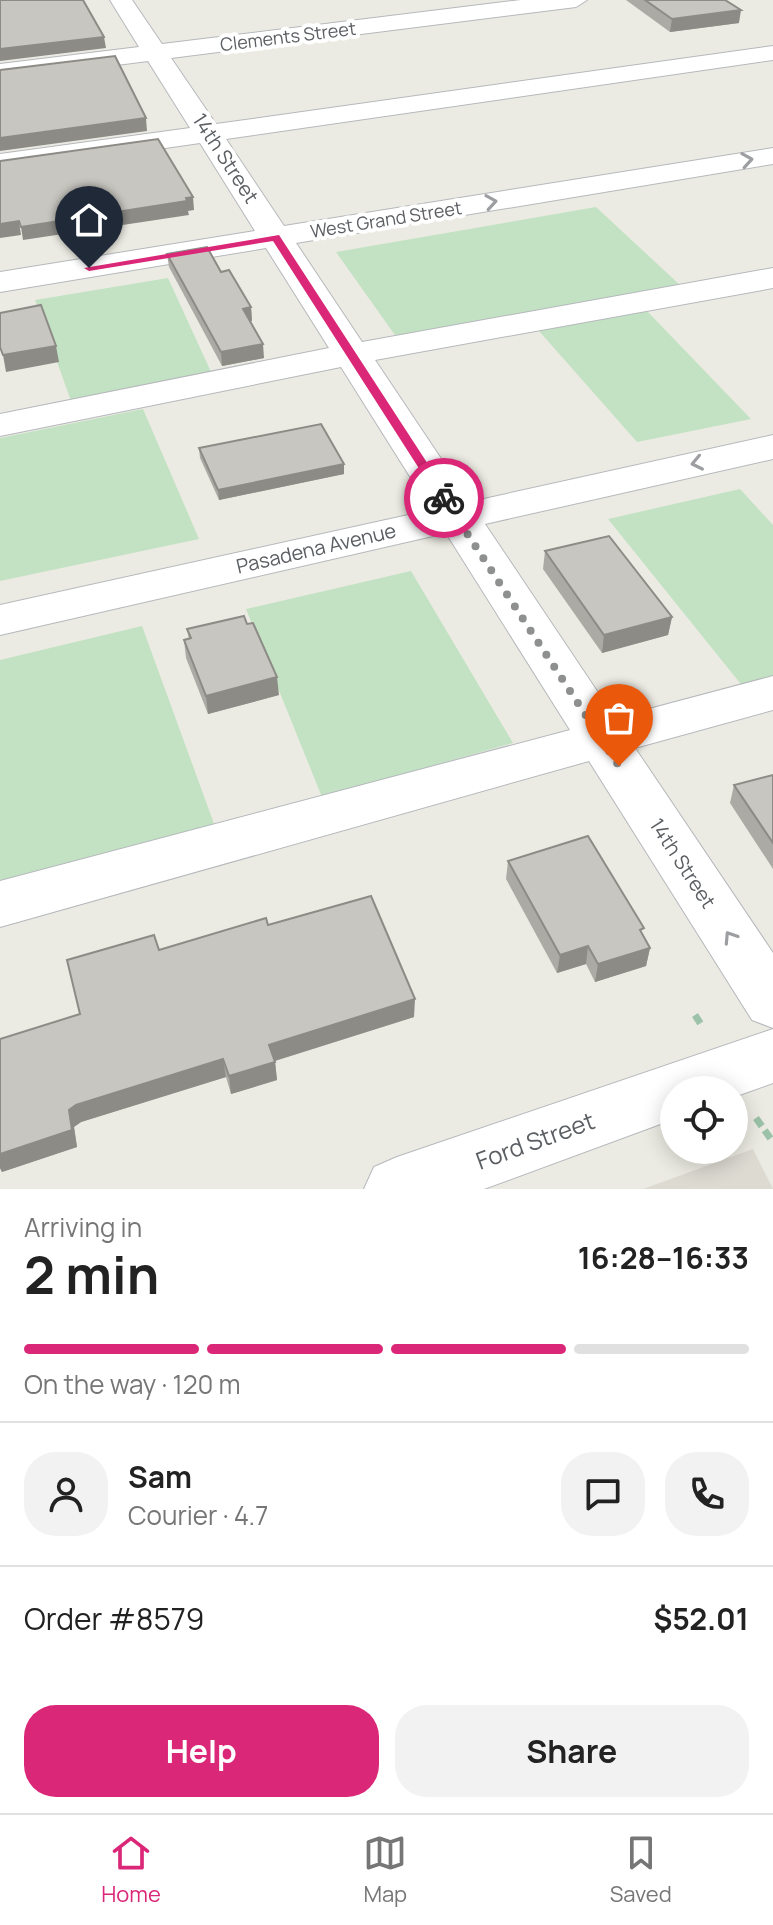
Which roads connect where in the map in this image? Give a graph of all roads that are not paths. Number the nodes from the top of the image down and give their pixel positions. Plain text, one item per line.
1 (121, 0) edge
2 (576, 0) edge
3 (156, 52) junction
4 (773, 53) edge
5 (0, 72) edge
6 (211, 134) junction
7 (773, 156) edge
8 (0, 163) edge
9 (276, 237) junction
10 (773, 278) edge
11 (0, 282) edge
12 (352, 354) junction
13 (0, 425) edge
14 (773, 447) edge
15 (455, 516) junction
16 (0, 620) edge
17 (773, 693) edge
18 (602, 740) junction
19 (0, 904) edge
20 (773, 1002) edge
21 (773, 1056) edge
22 (715, 1076) edge
23 (660, 1095) edge
24 (397, 1189) edge

1 - 3 street, 14th Street
2 - 3 street, Clements Street
3 - 5 street, Clements Street
3 - 6 street, 14th Street
4 - 6 street
6 - 8 street
6 - 9 street, 14th Street
9 -> 7 street, West Grand Street
9 - 11 street, West Grand Street
9 - 12 street, 14th Street
10 - 12 street
12 - 13 street
12 - 15 street, 14th Street
14 -> 15 street, Pasadena Avenue
15 - 16 street, Pasadena Avenue
15 - 18 street, 14th Street
17 - 18 street
18 - 19 street
20 -> 18 street, 14th Street
21 - 22 street, Ford Street
23 - 24 street, Ford Street

